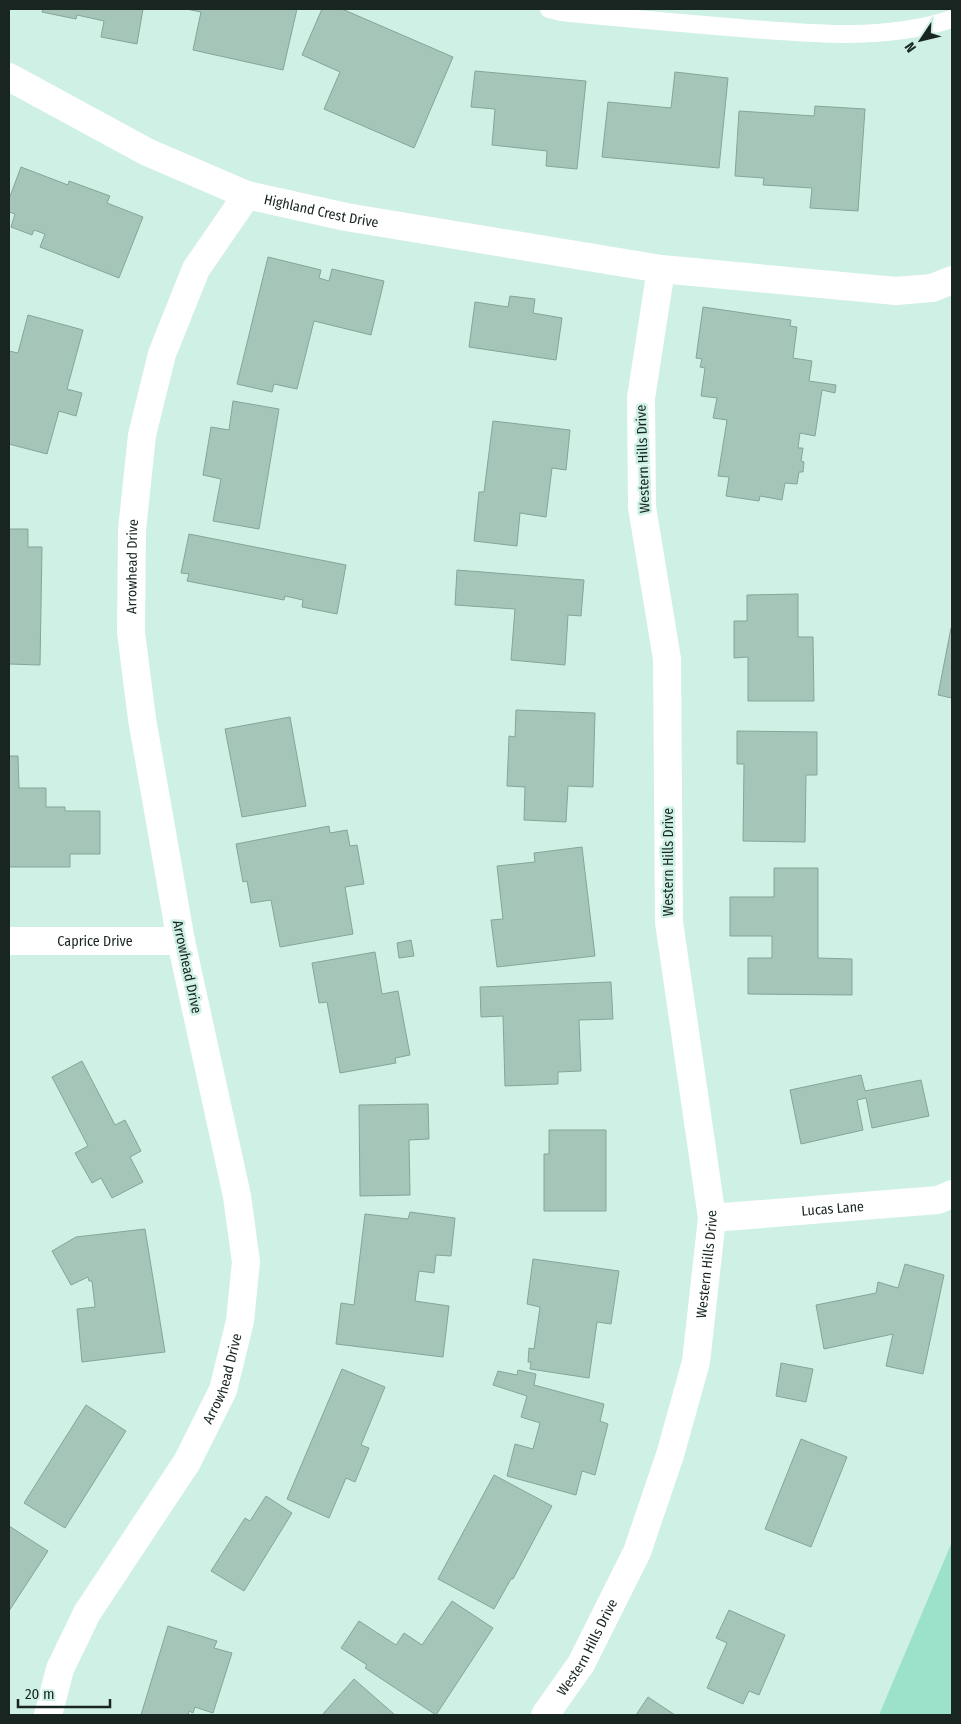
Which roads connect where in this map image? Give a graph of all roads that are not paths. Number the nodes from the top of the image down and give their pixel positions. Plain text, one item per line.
1 (549, 9) edge
2 (952, 19) edge
3 (9, 76) edge
4 (247, 196) junction
5 (661, 269) junction
6 (952, 280) edge
7 (9, 941) edge
8 (181, 941) junction
9 (952, 1194) edge
10 (712, 1218) junction
11 (48, 1715) edge
12 (545, 1715) edge

1 - 2 lane
3 - 4 street, Highland Crest Drive
4 - 5 street, Highland Crest Drive
4 - 8 street, Arrowhead Drive
5 - 6 street
5 - 10 street, Western Hills Drive
7 - 8 street, Caprice Drive
8 - 11 street, Arrowhead Drive
9 - 10 street, Lucas Lane
10 - 12 street, Western Hills Drive

